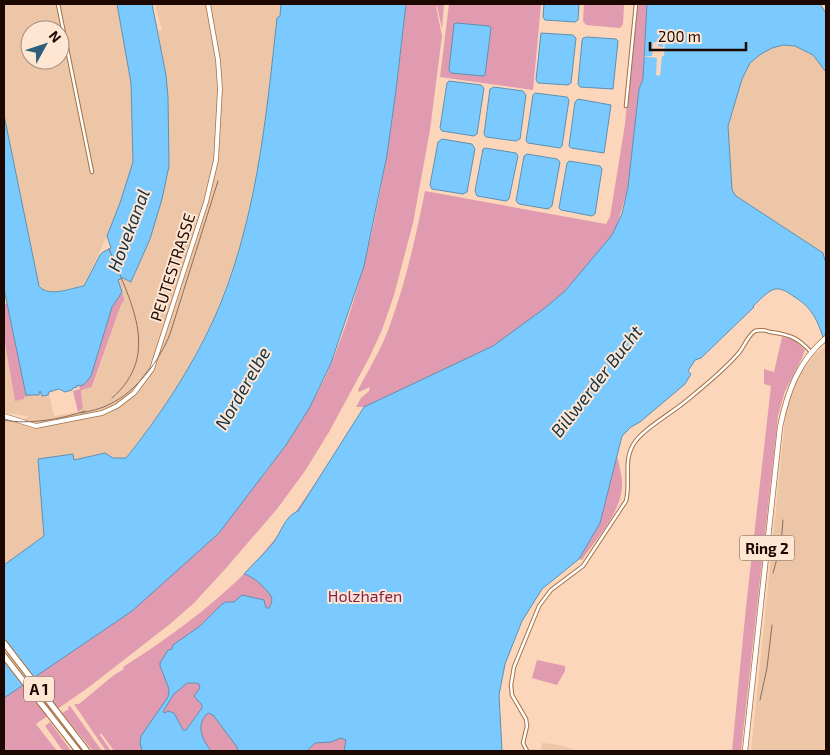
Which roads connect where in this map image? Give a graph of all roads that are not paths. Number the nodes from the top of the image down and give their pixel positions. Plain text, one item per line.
1 (58, 4) edge
2 (208, 4) edge
3 (636, 4) edge
4 (626, 106) dead end
5 (92, 172) dead end
6 (826, 338) edge
7 (811, 352) junction
8 (4, 416) edge
9 (4, 643) edge
10 (4, 656) edge
11 (78, 751) edge
12 (88, 751) edge
13 (527, 751) edge
14 (745, 751) edge

1 - 5 street
2 - 8 street, PEUTESTRASSE
3 - 4 street
6 - 7 main road, Ring 2
7 - 13 street
7 - 14 main road, Ring 2
9 - 12 highway, A 1
10 - 11 highway, A 1

